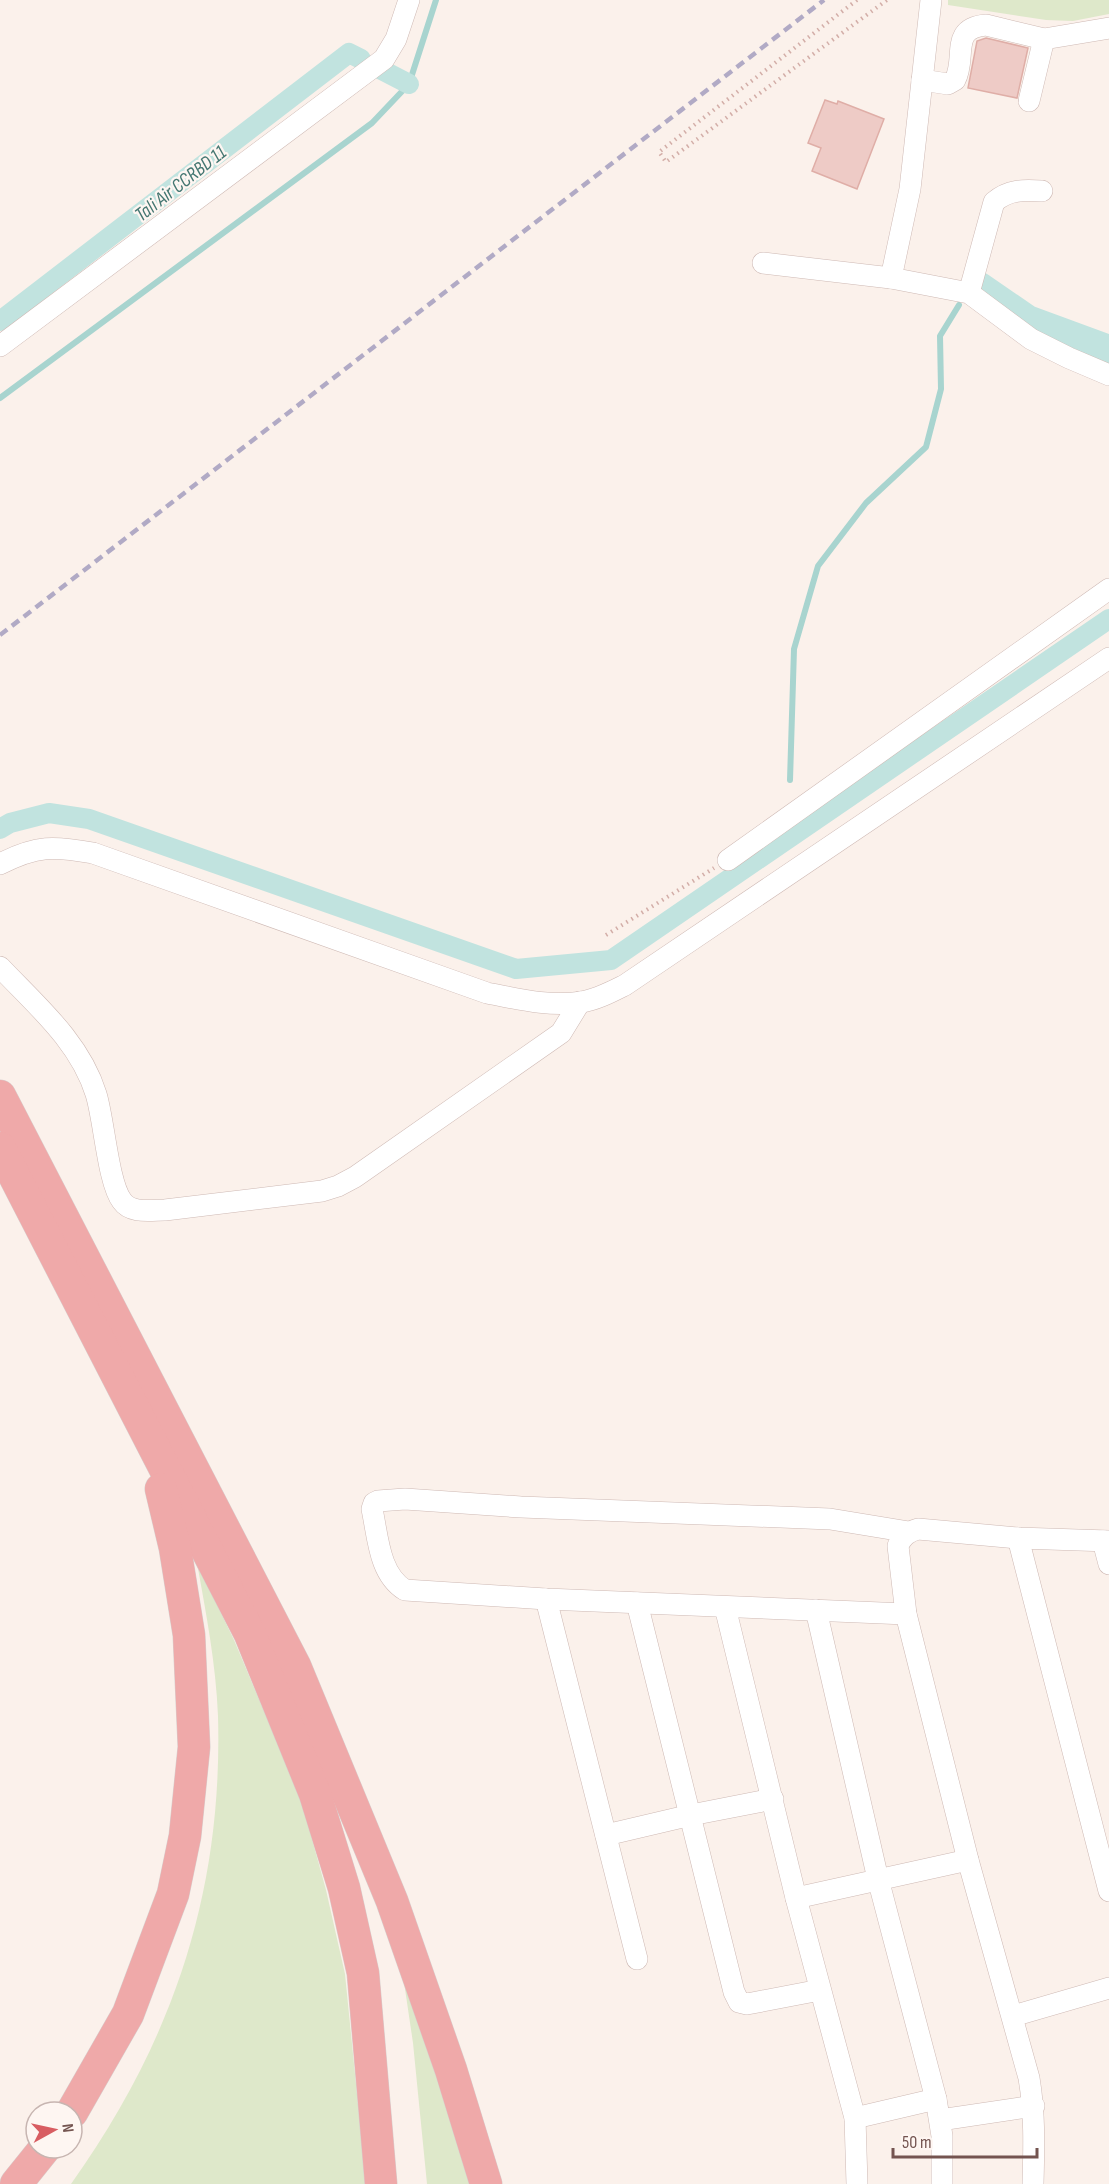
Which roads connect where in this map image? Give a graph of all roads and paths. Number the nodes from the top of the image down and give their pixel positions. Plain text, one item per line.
1 (409, 0) edge
2 (857, 0) edge
3 (888, 0) edge
4 (932, 0) edge
5 (1109, 28) edge
6 (1044, 39) junction
7 (922, 80) junction
8 (1029, 101) dead end
9 (1042, 191) dead end
10 (763, 263) dead end
11 (891, 278) junction
12 (969, 293) junction
13 (0, 346) edge
14 (1109, 375) edge
15 (1109, 589) edge
16 (1109, 658) edge
17 (728, 860) joint
18 (0, 864) edge
19 (606, 935) dead end
20 (0, 967) edge
21 (580, 1002) junction
22 (3, 1101) edge
23 (0, 1148) edge
24 (149, 1439) junction
25 (180, 1441) junction
26 (909, 1532) junction
27 (1018, 1538) junction
28 (1106, 1541) edge
29 (1109, 1564) edge
30 (546, 1599) junction
31 (637, 1603) junction
32 (725, 1607) junction
33 (816, 1610) junction
34 (906, 1614) junction
35 (773, 1799) junction
36 (691, 1815) junction
37 (606, 1835) junction
38 (968, 1860) junction
39 (878, 1879) junction
40 (1109, 1891) edge
41 (796, 1898) junction
42 (637, 1959) dead end
43 (1109, 1988) edge
44 (820, 1990) junction
45 (1013, 2016) junction
46 (936, 2099) junction
47 (79, 2100) edge
48 (1034, 2106) junction
49 (855, 2118) junction
50 (940, 2120) junction
51 (35, 2160) edge
52 (16, 2184) edge
53 (381, 2184) edge
54 (398, 2184) edge
55 (486, 2184) edge
56 (857, 2184) edge
57 (942, 2184) edge
58 (1033, 2184) edge

1 - 13 street
2 - 3 path
4 - 7 street
5 - 6 street
6 - 7 street
6 - 8 street
7 - 11 street
9 - 12 street
10 - 11 street
11 - 12 street
12 - 14 street
15 - 17 street
16 - 21 street
17 - 19 path
18 - 21 street
20 - 21 street
22 - 25 highway
23 - 24 highway
24 - 47 highway
24 - 53 highway
25 - 54 highway
25 - 55 highway
26 - 27 street
26 - 30 street
26 - 34 street
27 - 28 street
27 - 40 street
28 - 29 street
30 - 31 street
30 - 37 street
31 - 32 street
31 - 36 street
32 - 33 street
32 - 35 street
33 - 34 street
33 - 39 street
34 - 38 street
35 - 36 street
35 - 41 street
36 - 37 street
36 - 44 street
37 - 42 street
38 - 39 street
38 - 45 street
39 - 41 street
39 - 46 street
41 - 44 street
43 - 45 street
44 - 49 street
45 - 48 street
46 - 49 street
46 - 50 street
48 - 50 street
48 - 58 street
49 - 56 street
50 - 57 street
51 - 52 highway

